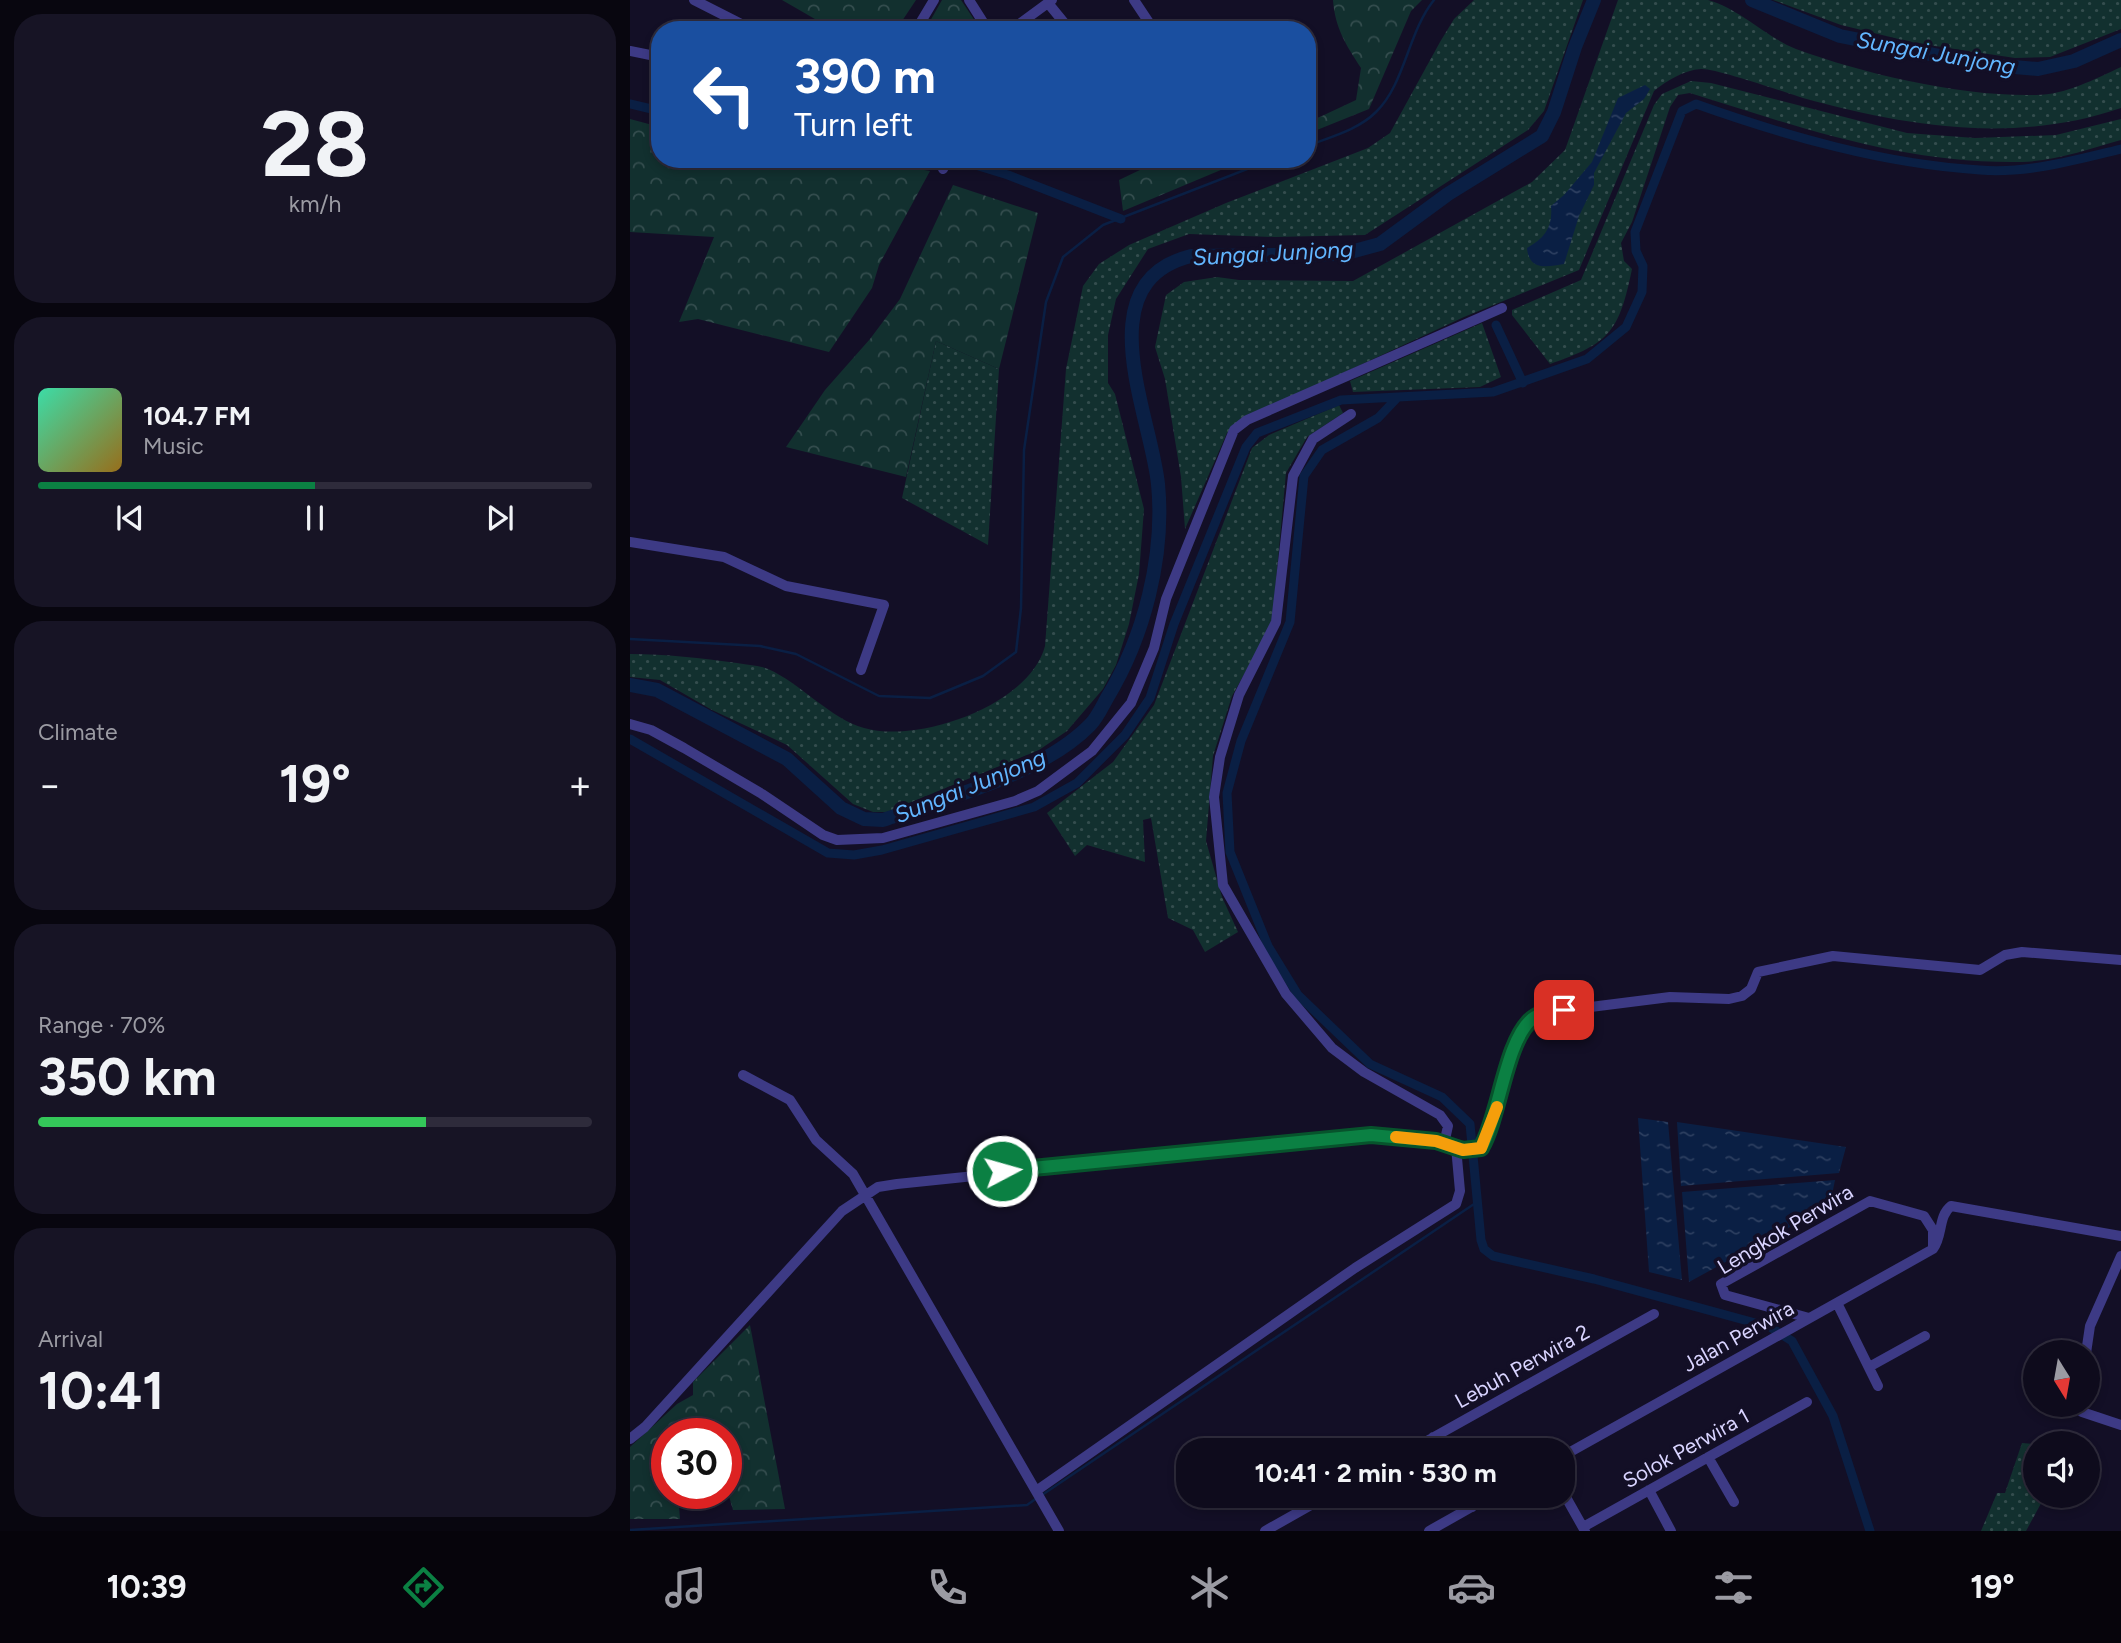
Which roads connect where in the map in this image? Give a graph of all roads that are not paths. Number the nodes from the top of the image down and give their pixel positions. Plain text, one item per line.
1 (694, 0) edge
2 (933, 0) edge
3 (969, 0) edge
4 (1134, 0) edge
5 (1050, 1) edge
6 (735, 21) edge
7 (921, 21) edge
8 (982, 21) edge
9 (1023, 21) edge
10 (1064, 21) edge
11 (1148, 21) edge
12 (630, 51) edge
13 (651, 55) edge
14 (1502, 308) dead end
15 (1351, 414) dead end
16 (630, 542) edge
17 (861, 670) dead end
18 (630, 724) edge
19 (2121, 960) edge
20 (743, 1075) dead end
21 (1444, 1144) junction
22 (1459, 1149) junction
23 (864, 1194) junction
24 (2121, 1236) edge
25 (1933, 1249) junction
26 (2121, 1256) edge
27 (1837, 1303) junction
28 (1654, 1314) dead end
29 (1809, 1318) junction
30 (1925, 1336) dead end
31 (2087, 1340) edge
32 (1869, 1367) junction
33 (1878, 1386) dead end
34 (1807, 1402) dead end
35 (2095, 1418) edge
36 (2121, 1425) edge
37 (1433, 1437) edge
38 (630, 1439) edge
39 (1575, 1449) edge
40 (1708, 1457) junction
41 (1649, 1490) junction
42 (1036, 1492) junction
43 (1734, 1502) dead end
44 (1306, 1508) edge
45 (1470, 1508) edge
46 (1572, 1508) edge
47 (1584, 1529) edge
48 (1059, 1531) edge
49 (1265, 1531) edge
50 (1429, 1531) edge
51 (1671, 1531) edge

1 - 6 street
2 - 7 street
3 - 8 street
4 - 11 street
5 - 9 street
5 - 10 street
12 - 13 street
14 - 18 street
15 - 21 street
16 - 17 street
19 - 22 street
20 - 23 street
21 - 22 street
21 - 23 street
22 - 42 street
23 - 38 street
23 - 42 street
24 - 25 street
25 - 27 street, Jalan Perwira
25 - 29 street, Lengkok Perwira
26 - 31 street
27 - 29 street, Jalan Perwira
27 - 32 street
28 - 37 street, Lebuh Perwira 2
29 - 39 street, Jalan Perwira
30 - 32 street
32 - 33 street
34 - 40 street, Solok Perwira 1
35 - 36 street
40 - 41 street, Solok Perwira 1
40 - 43 street
41 - 47 street, Solok Perwira 1
41 - 51 street
42 - 48 street
44 - 49 street
45 - 50 street
46 - 47 street

